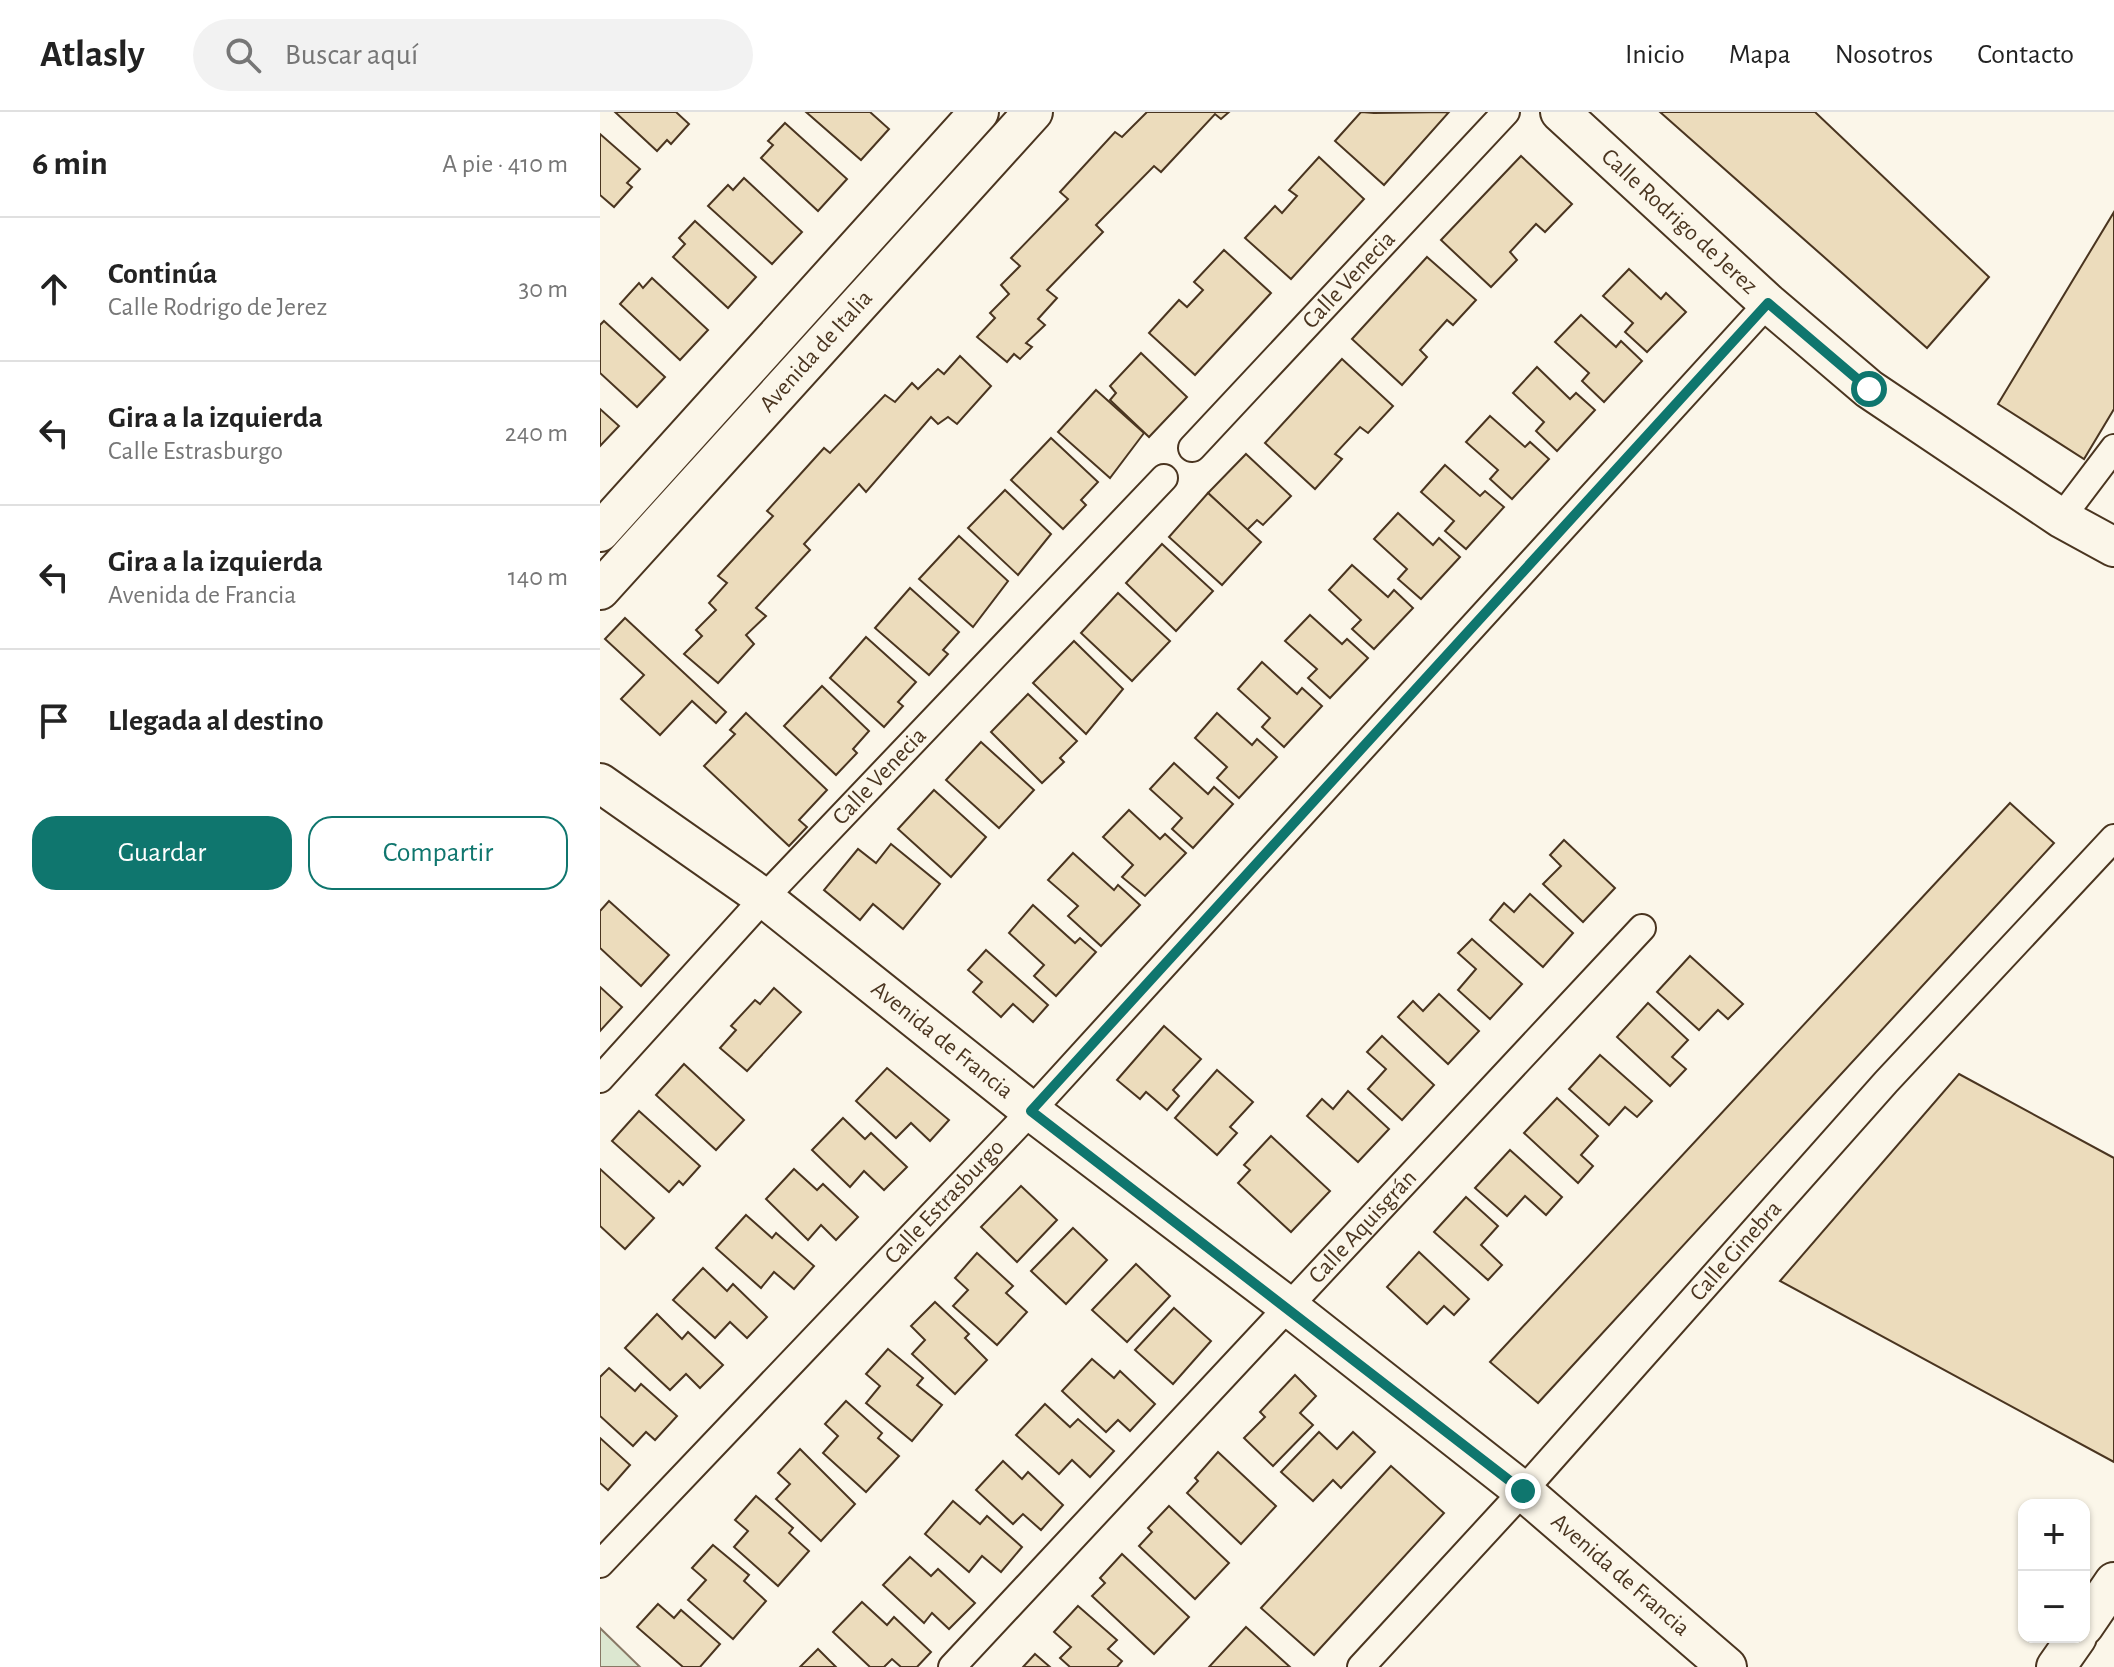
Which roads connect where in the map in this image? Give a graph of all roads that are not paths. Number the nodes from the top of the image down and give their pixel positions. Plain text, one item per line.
1 (979, 112) edge
2 (1033, 112) edge
3 (1506, 112) edge
4 (1565, 114) edge
5 (1768, 303) junction
6 (1192, 448) dead end
7 (2114, 448) edge
8 (1164, 478) dead end
9 (2061, 518) junction
10 (600, 532) edge
11 (2114, 547) edge
12 (600, 590) edge
13 (600, 783) edge
14 (2114, 838) edge
15 (764, 898) junction
16 (1642, 928) dead end
17 (600, 1079) edge
18 (1031, 1111) junction
19 (1289, 1307) junction
20 (1523, 1491) junction
21 (600, 1564) edge
22 (2114, 1582) edge
23 (2090, 1617) edge
24 (2073, 1643) edge
25 (952, 1667) edge
26 (1361, 1667) edge
27 (1727, 1667) edge
28 (2056, 1667) edge

1 - 10 street, Avenida de Italia
2 - 12 street, Avenida de Italia
3 - 6 street, Calle Venecia
4 - 5 street, Calle Rodrigo de Jerez
5 - 9 street, Calle Rodrigo de Jerez
5 - 18 street, Calle Estrasburgo
7 - 9 street
8 - 15 street, Calle Venecia
9 - 11 street, Calle Rodrigo de Jerez
13 - 15 street, Avenida de Francia
14 - 20 street, Calle Ginebra
15 - 17 street, Calle Venecia
15 - 18 street, Avenida de Francia
16 - 19 street, Calle Aquisgrán
18 - 19 street, Avenida de Francia
18 - 21 street, Calle Estrasburgo
19 - 20 street, Avenida de Francia
19 - 25 street, Calle Aquisgrán
20 - 26 street, Calle Ginebra
20 - 27 street, Avenida de Francia
22 - 23 street
24 - 28 street

